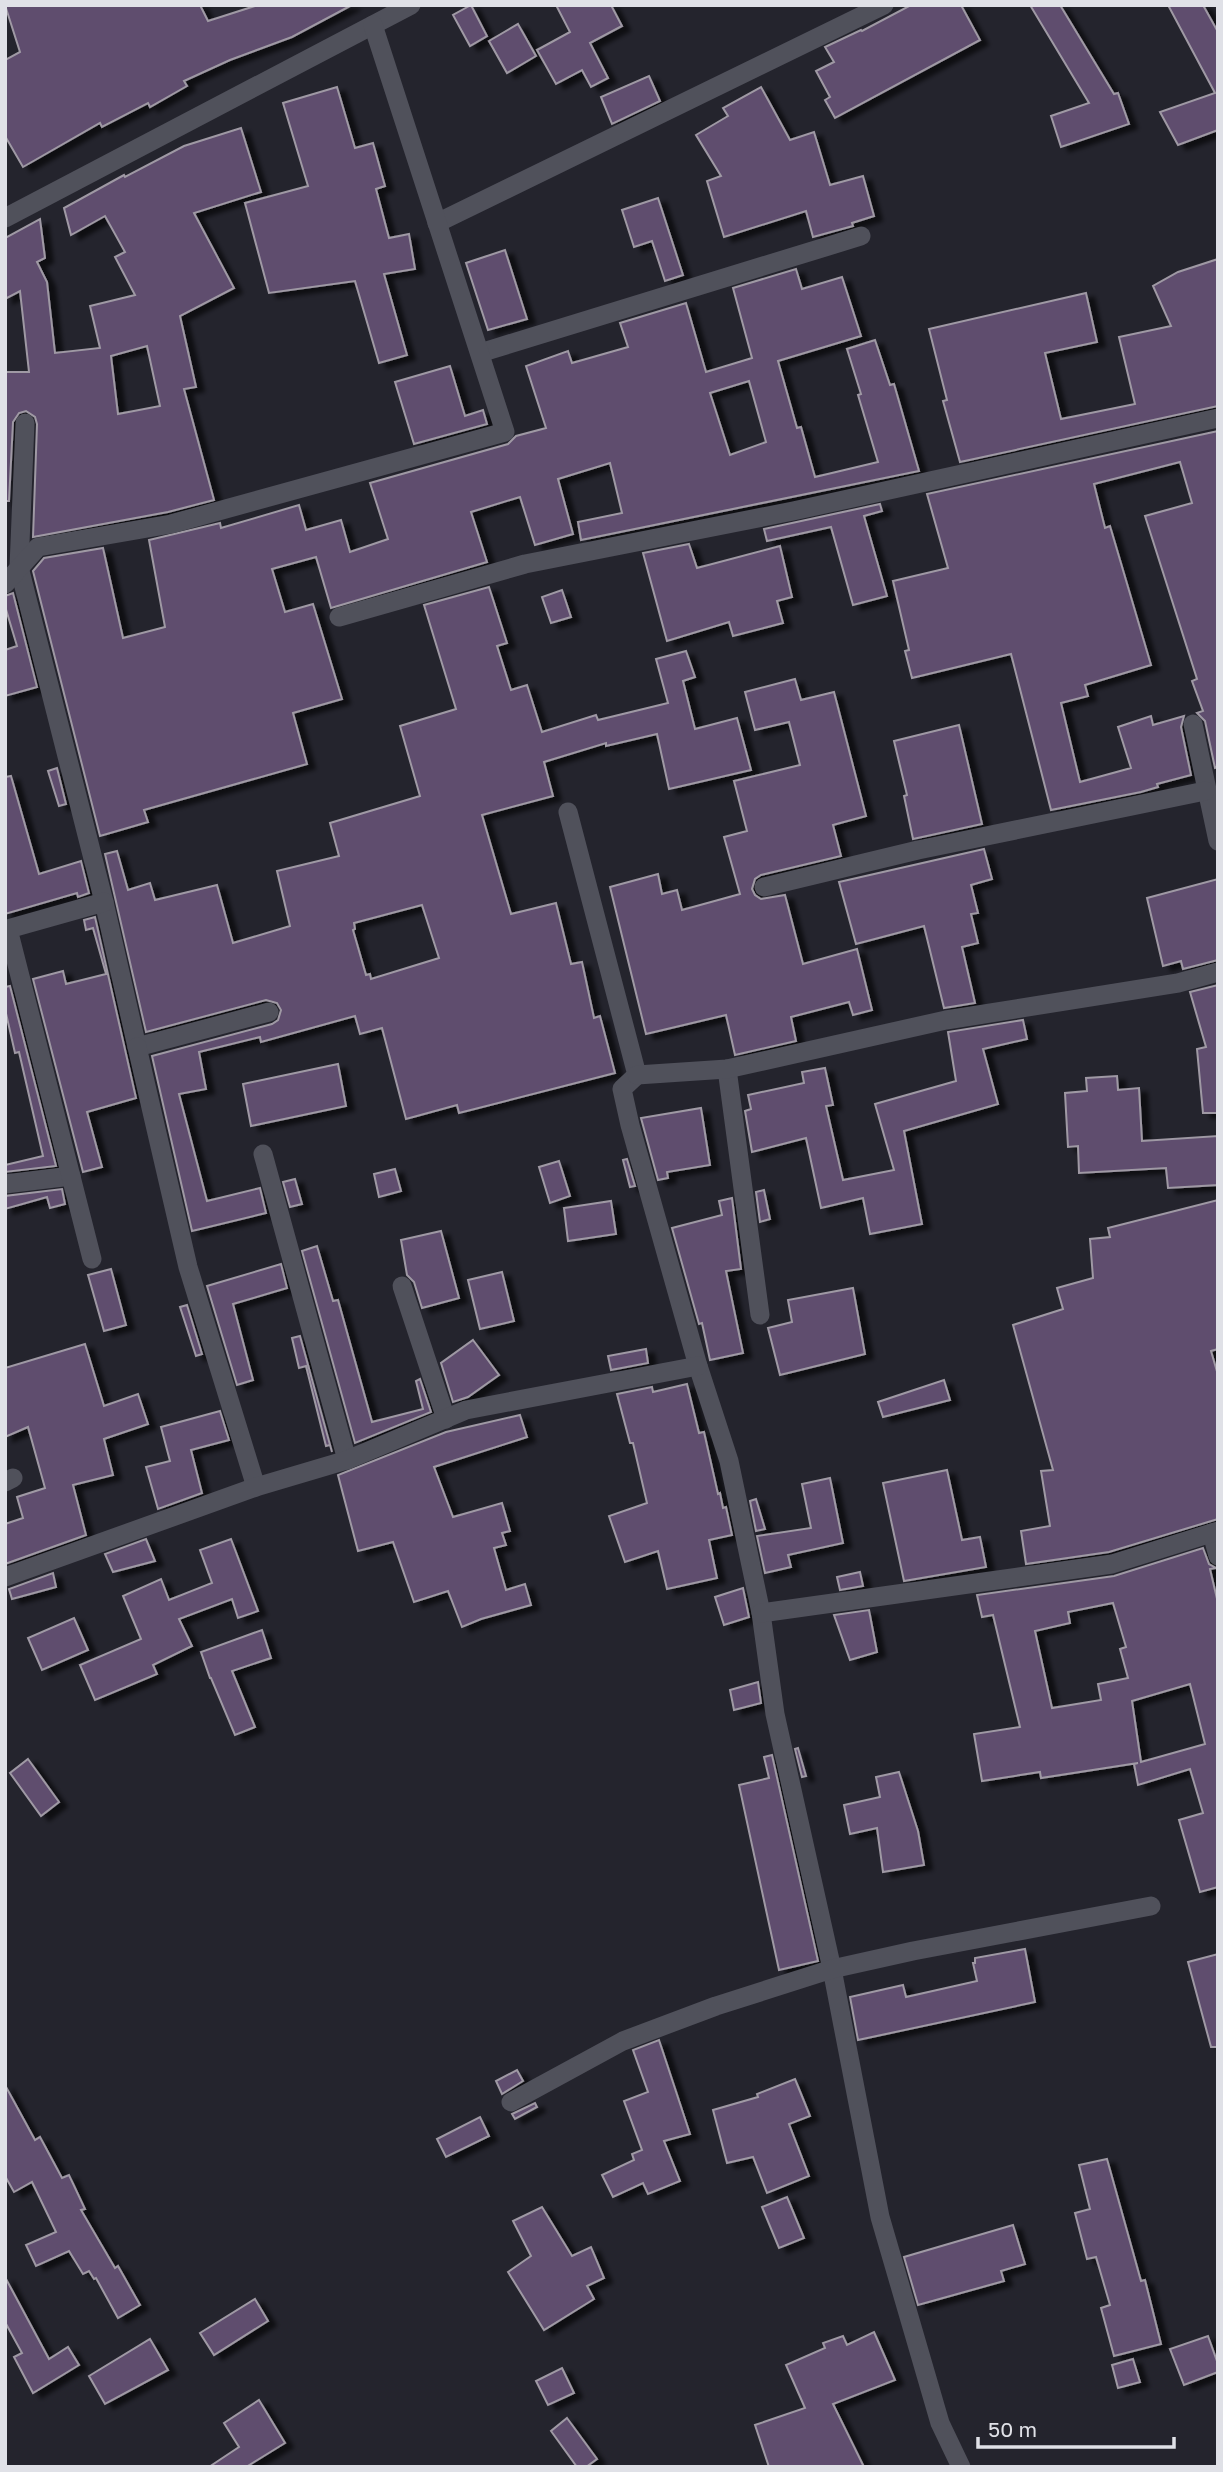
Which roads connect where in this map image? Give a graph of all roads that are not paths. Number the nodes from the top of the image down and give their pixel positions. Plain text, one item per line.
1 (411, 5) edge
2 (884, 5) edge
3 (373, 25) junction
4 (5, 218) edge
5 (437, 223) junction
6 (861, 236) dead end
7 (480, 353) junction
8 (1218, 418) edge
9 (25, 423) dead end
10 (19, 567) junction
11 (5, 584) edge
12 (338, 617) dead end
13 (1192, 724) dead end
14 (1205, 791) junction
15 (568, 812) dead end
16 (1218, 841) edge
17 (764, 887) dead end
18 (104, 902) junction
19 (1218, 972) edge
20 (269, 1012) dead end
21 (137, 1047) junction
22 (727, 1069) junction
23 (637, 1075) junction
24 (263, 1154) dead end
25 (72, 1176) junction
26 (5, 1184) edge
27 (92, 1259) dead end
28 (402, 1286) dead end
29 (760, 1315) dead end
30 (698, 1366) junction
31 (446, 1419) junction
32 (347, 1460) junction
33 (257, 1487) junction
34 (1215, 1532) edge
35 (1218, 1556) edge
36 (5, 1577) edge
37 (761, 1613) junction
38 (1151, 1906) dead end
39 (832, 1969) junction
40 (511, 2102) dead end
41 (961, 2467) edge

1 - 3 street
2 - 5 street
3 - 4 street
3 - 5 street
5 - 7 street
6 - 7 street
7 - 10 street
8 - 12 street
9 - 10 street
10 - 11 street
10 - 18 street
13 - 14 street
14 - 16 street
14 - 17 street
15 - 23 street
18 - 21 street
18 - 25 street
19 - 22 street
20 - 21 street
21 - 33 street
22 - 23 street
22 - 29 street
23 - 30 street
24 - 32 street
25 - 26 street
25 - 27 street
28 - 31 street
30 - 31 street
30 - 37 street
31 - 32 street
32 - 33 street
33 - 36 street
34 - 35 street
34 - 37 street
37 - 39 street
38 - 39 street
39 - 40 street
39 - 41 street

